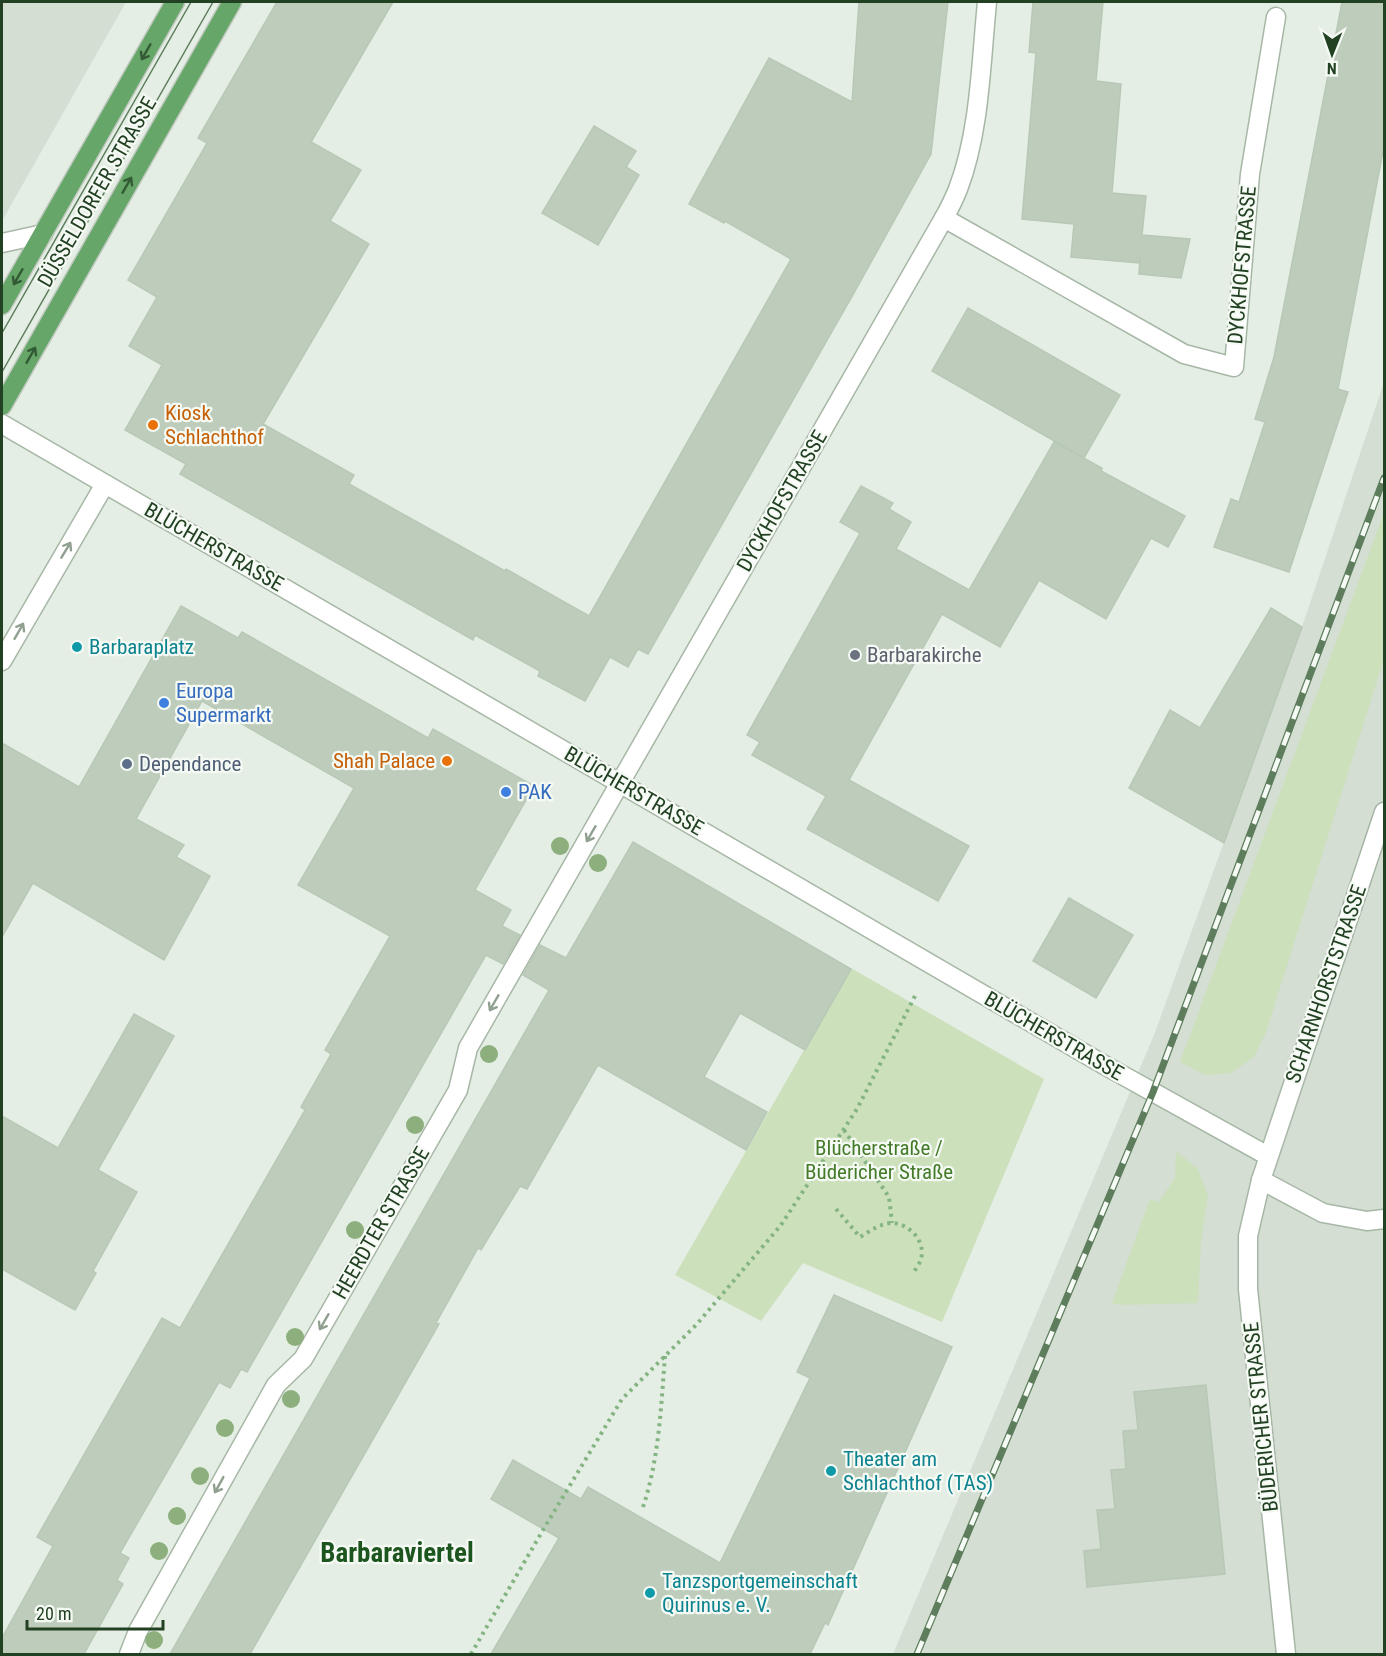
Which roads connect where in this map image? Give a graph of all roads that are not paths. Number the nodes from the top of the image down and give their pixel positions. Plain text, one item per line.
1 (175, 2) edge
2 (232, 2) edge
3 (987, 2) edge
4 (1276, 17) dead end
5 (944, 218) junction
6 (43, 234) junction
7 (2, 243) edge
8 (2, 305) edge
9 (2, 406) edge
10 (2, 424) edge
11 (105, 484) junction
12 (2, 661) edge
13 (620, 783) junction
14 (1384, 812) edge
15 (1268, 1156) junction
16 (1261, 1180) junction
17 (1384, 1219) edge
18 (129, 1654) edge
19 (1286, 1654) edge

1 -> 6 main road, DÜSSELDORFER STRASSE
9 -> 2 main road, DÜSSELDORFER STRASSE
3 - 5 street, DYCKHOFSTRASSE
4 - 5 street, DYCKHOFSTRASSE
5 - 13 street, DYCKHOFSTRASSE
6 - 7 street
6 -> 8 main road, DÜSSELDORFER STRASSE
10 - 11 street, BLÜCHERSTRASSE
12 -> 11 street
11 - 13 street, BLÜCHERSTRASSE
13 - 15 street, BLÜCHERSTRASSE
13 -> 18 street, HEERDTER STRASSE
14 - 15 street, SCHARNHORSTSTRASSE
15 - 16 street, BÜDERICHER STRASSE
16 - 17 street
16 - 19 street, BÜDERICHER STRASSE

